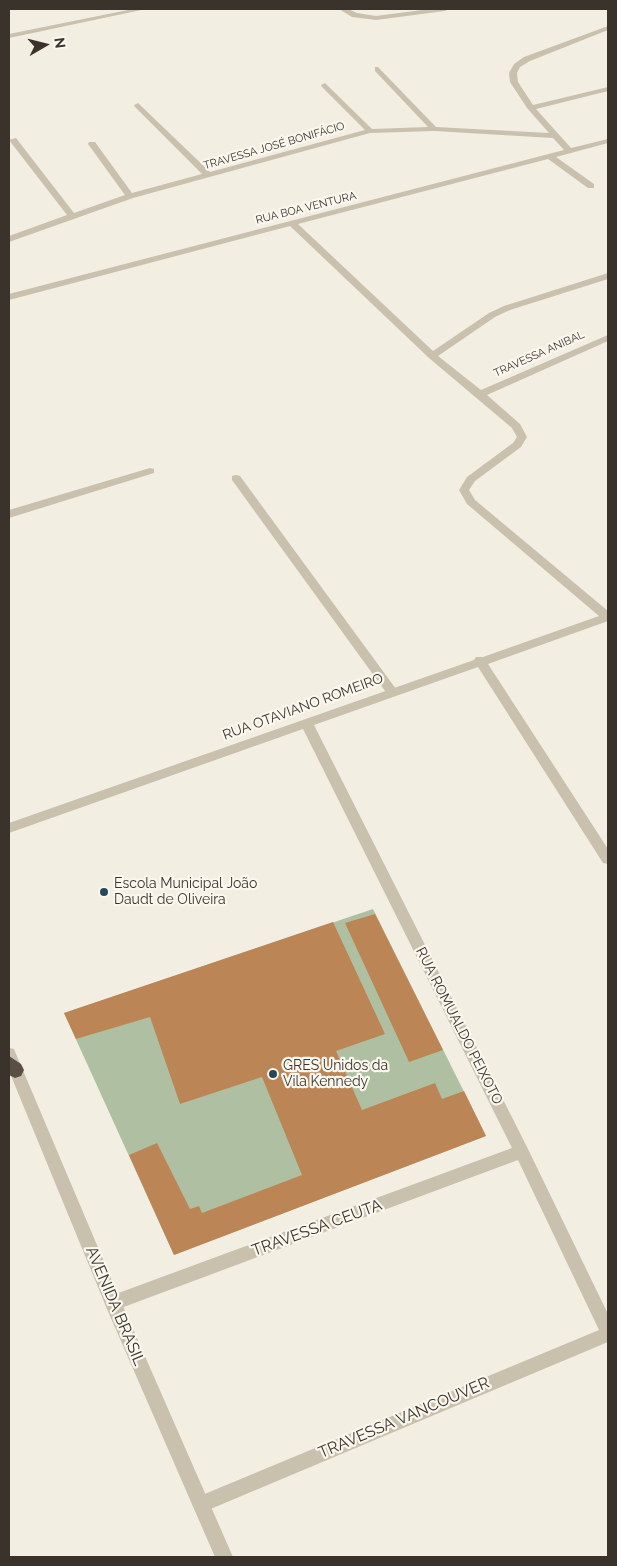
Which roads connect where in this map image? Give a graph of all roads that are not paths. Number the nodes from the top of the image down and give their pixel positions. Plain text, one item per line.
1 (142, 9) edge
2 (343, 9) edge
3 (445, 9) edge
4 (608, 28) edge
5 (9, 36) edge
6 (378, 69) dead end
7 (325, 85) dead end
8 (608, 89) edge
9 (138, 106) dead end
10 (531, 108) junction
11 (434, 128) junction
12 (370, 131) junction
13 (554, 136) junction
14 (13, 140) dead end
15 (608, 141) edge
16 (92, 144) dead end
17 (569, 151) junction
18 (551, 157) junction
19 (209, 176) junction
20 (591, 186) dead end
21 (130, 196) junction
22 (72, 216) junction
23 (292, 223) junction
24 (9, 239) edge
25 (608, 276) edge
26 (9, 297) edge
27 (608, 338) edge
28 (432, 356) junction
29 (480, 394) junction
30 (150, 471) dead end
31 (236, 478) dead end
32 (9, 514) edge
33 (608, 617) edge
34 (480, 660) junction
35 (392, 692) junction
36 (306, 722) junction
37 (9, 828) edge
38 (608, 859) edge
39 (11, 1063) edge
40 (522, 1152) junction
41 (113, 1303) junction
42 (608, 1332) edge
43 (201, 1504) junction
44 (224, 1557) edge

1 - 5 street
2 - 3 street
4 - 10 street
6 - 11 street
7 - 12 street
8 - 10 street
9 - 19 street
10 - 13 street
11 - 12 street, TRAVESSA JOSÉ BONIFÁCIO
11 - 13 street, TRAVESSA JOSÉ BONIFÁCIO
12 - 19 street, TRAVESSA JOSÉ BONIFÁCIO
13 - 17 street
14 - 22 street
15 - 17 street, RUA BOA VENTURA
16 - 21 street
17 - 18 street, RUA BOA VENTURA
18 - 20 street
18 - 23 street, RUA BOA VENTURA
19 - 21 street, TRAVESSA JOSÉ BONIFÁCIO
21 - 22 street, TRAVESSA JOSÉ BONIFÁCIO
22 - 24 street, TRAVESSA JOSÉ BONIFÁCIO
23 - 26 street, RUA BOA VENTURA
23 - 28 street
25 - 28 street
27 - 29 street, TRAVESSA ANIBAL
28 - 29 street
29 - 33 street
30 - 32 street
31 - 35 street
33 - 34 street, RUA OTAVIANO ROMEIRO
34 - 35 street, RUA OTAVIANO ROMEIRO
34 - 38 street
35 - 36 street, RUA OTAVIANO ROMEIRO
36 - 37 street, RUA OTAVIANO ROMEIRO
36 - 40 street, RUA ROMUALDO PEIXOTO
39 - 41 street, AVENIDA BRASIL
40 - 41 street, TRAVESSA CEUTA
40 - 42 street, RUA ROMUALDO PEIXOTO
41 - 43 street, AVENIDA BRASIL
42 - 43 street, TRAVESSA VANCOUVER
43 - 44 street, AVENIDA BRASIL

